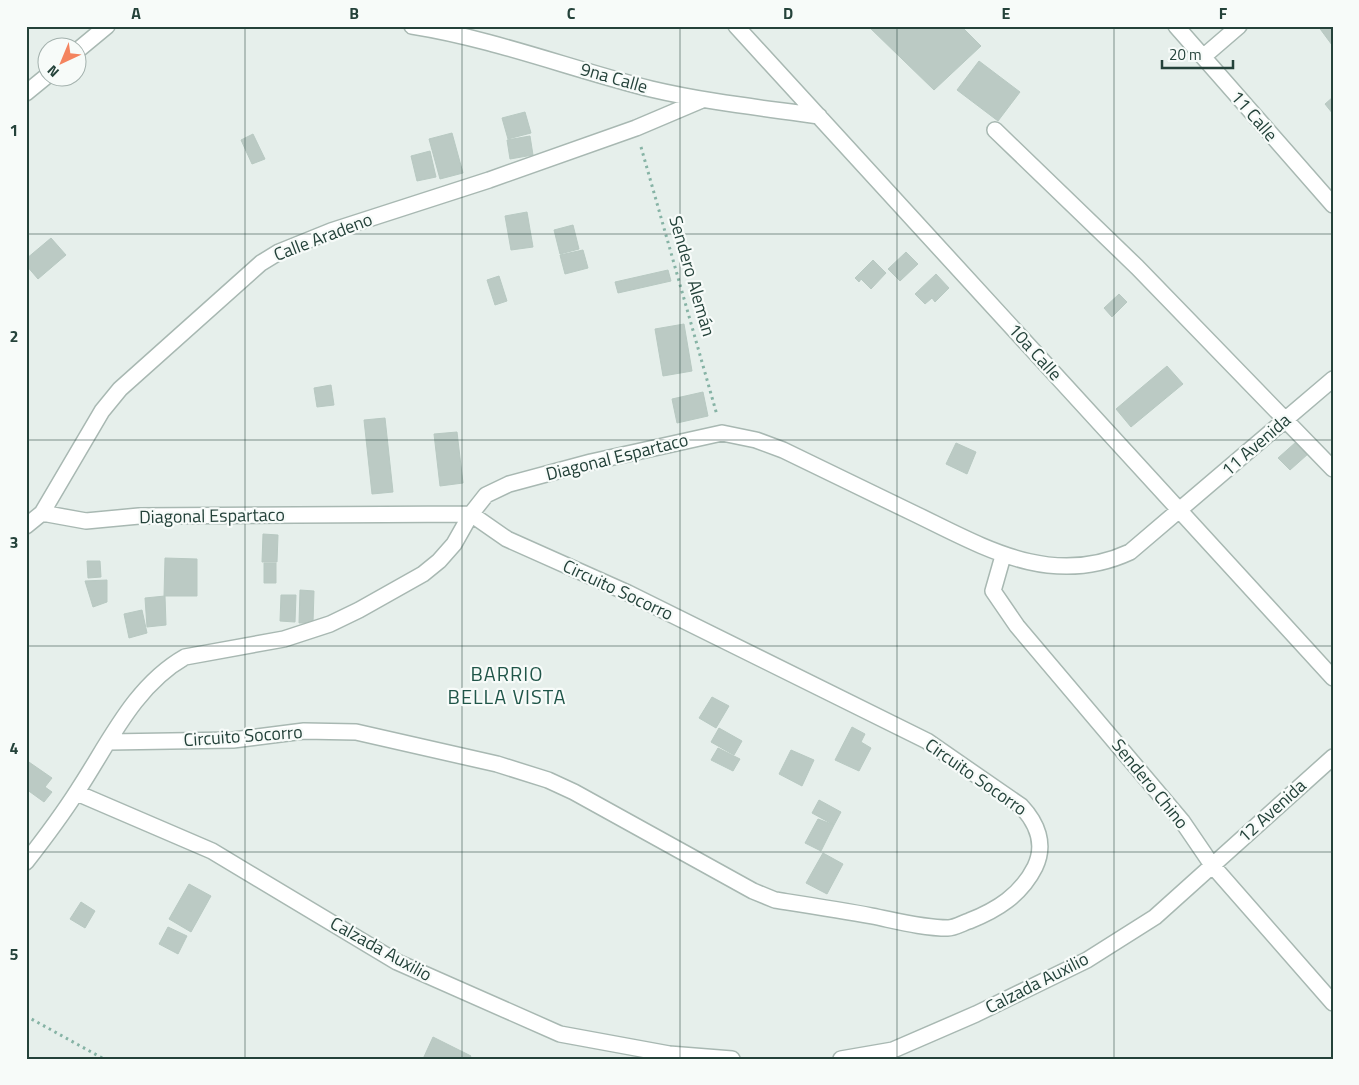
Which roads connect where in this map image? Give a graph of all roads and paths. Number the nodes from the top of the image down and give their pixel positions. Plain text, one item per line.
1 (106, 26) edge
2 (412, 26) edge
3 (736, 26) edge
4 (1176, 26) edge
5 (1239, 26) edge
6 (88, 41) edge
7 (1203, 57) junction
8 (38, 83) edge
9 (26, 93) edge
10 (702, 100) junction
11 (819, 116) junction
12 (636, 128) junction
13 (995, 130) dead end
14 (1333, 205) edge
15 (1333, 379) edge
16 (1284, 421) junction
17 (722, 432) junction
18 (1333, 469) edge
19 (1180, 511) junction
20 (42, 513) junction
21 (471, 514) junction
22 (26, 526) edge
23 (1003, 556) junction
24 (1333, 678) edge
25 (109, 742) junction
26 (1333, 757) edge
27 (77, 793) junction
28 (26, 862) edge
29 (1212, 865) junction
30 (1333, 1003) edge
31 (26, 1016) edge
32 (104, 1059) edge
33 (732, 1059) edge
34 (841, 1059) edge

1 - 6 street
2 - 10 street, 9na Calle
3 - 11 street, 10a Calle
4 - 7 street, 11 Calle
5 - 7 street
7 - 14 street, 11 Calle
8 - 9 street
10 - 11 street, 9na Calle
10 - 12 street, Calle Aradeno
11 - 19 street, 10a Calle
12 - 17 path, Sendero Alemán
12 - 20 street, Calle Aradeno
13 - 16 street
15 - 16 street, 11 Avenida
16 - 18 street
16 - 19 street, 11 Avenida
17 - 21 street, Diagonal Espartaco
17 - 23 street, Diagonal Espartaco
19 - 23 street, Diagonal Espartaco
19 - 24 street, 10a Calle
20 - 21 street, Diagonal Espartaco
20 - 22 street
21 - 25 street
21 - 25 street, Circuito Socorro
23 - 29 street, Sendero Chino
25 - 27 street
26 - 29 street, 12 Avenida
27 - 28 street
27 - 33 street, Calzada Auxilio
29 - 30 street, Sendero Chino
29 - 34 street, Calzada Auxilio
31 - 32 path

